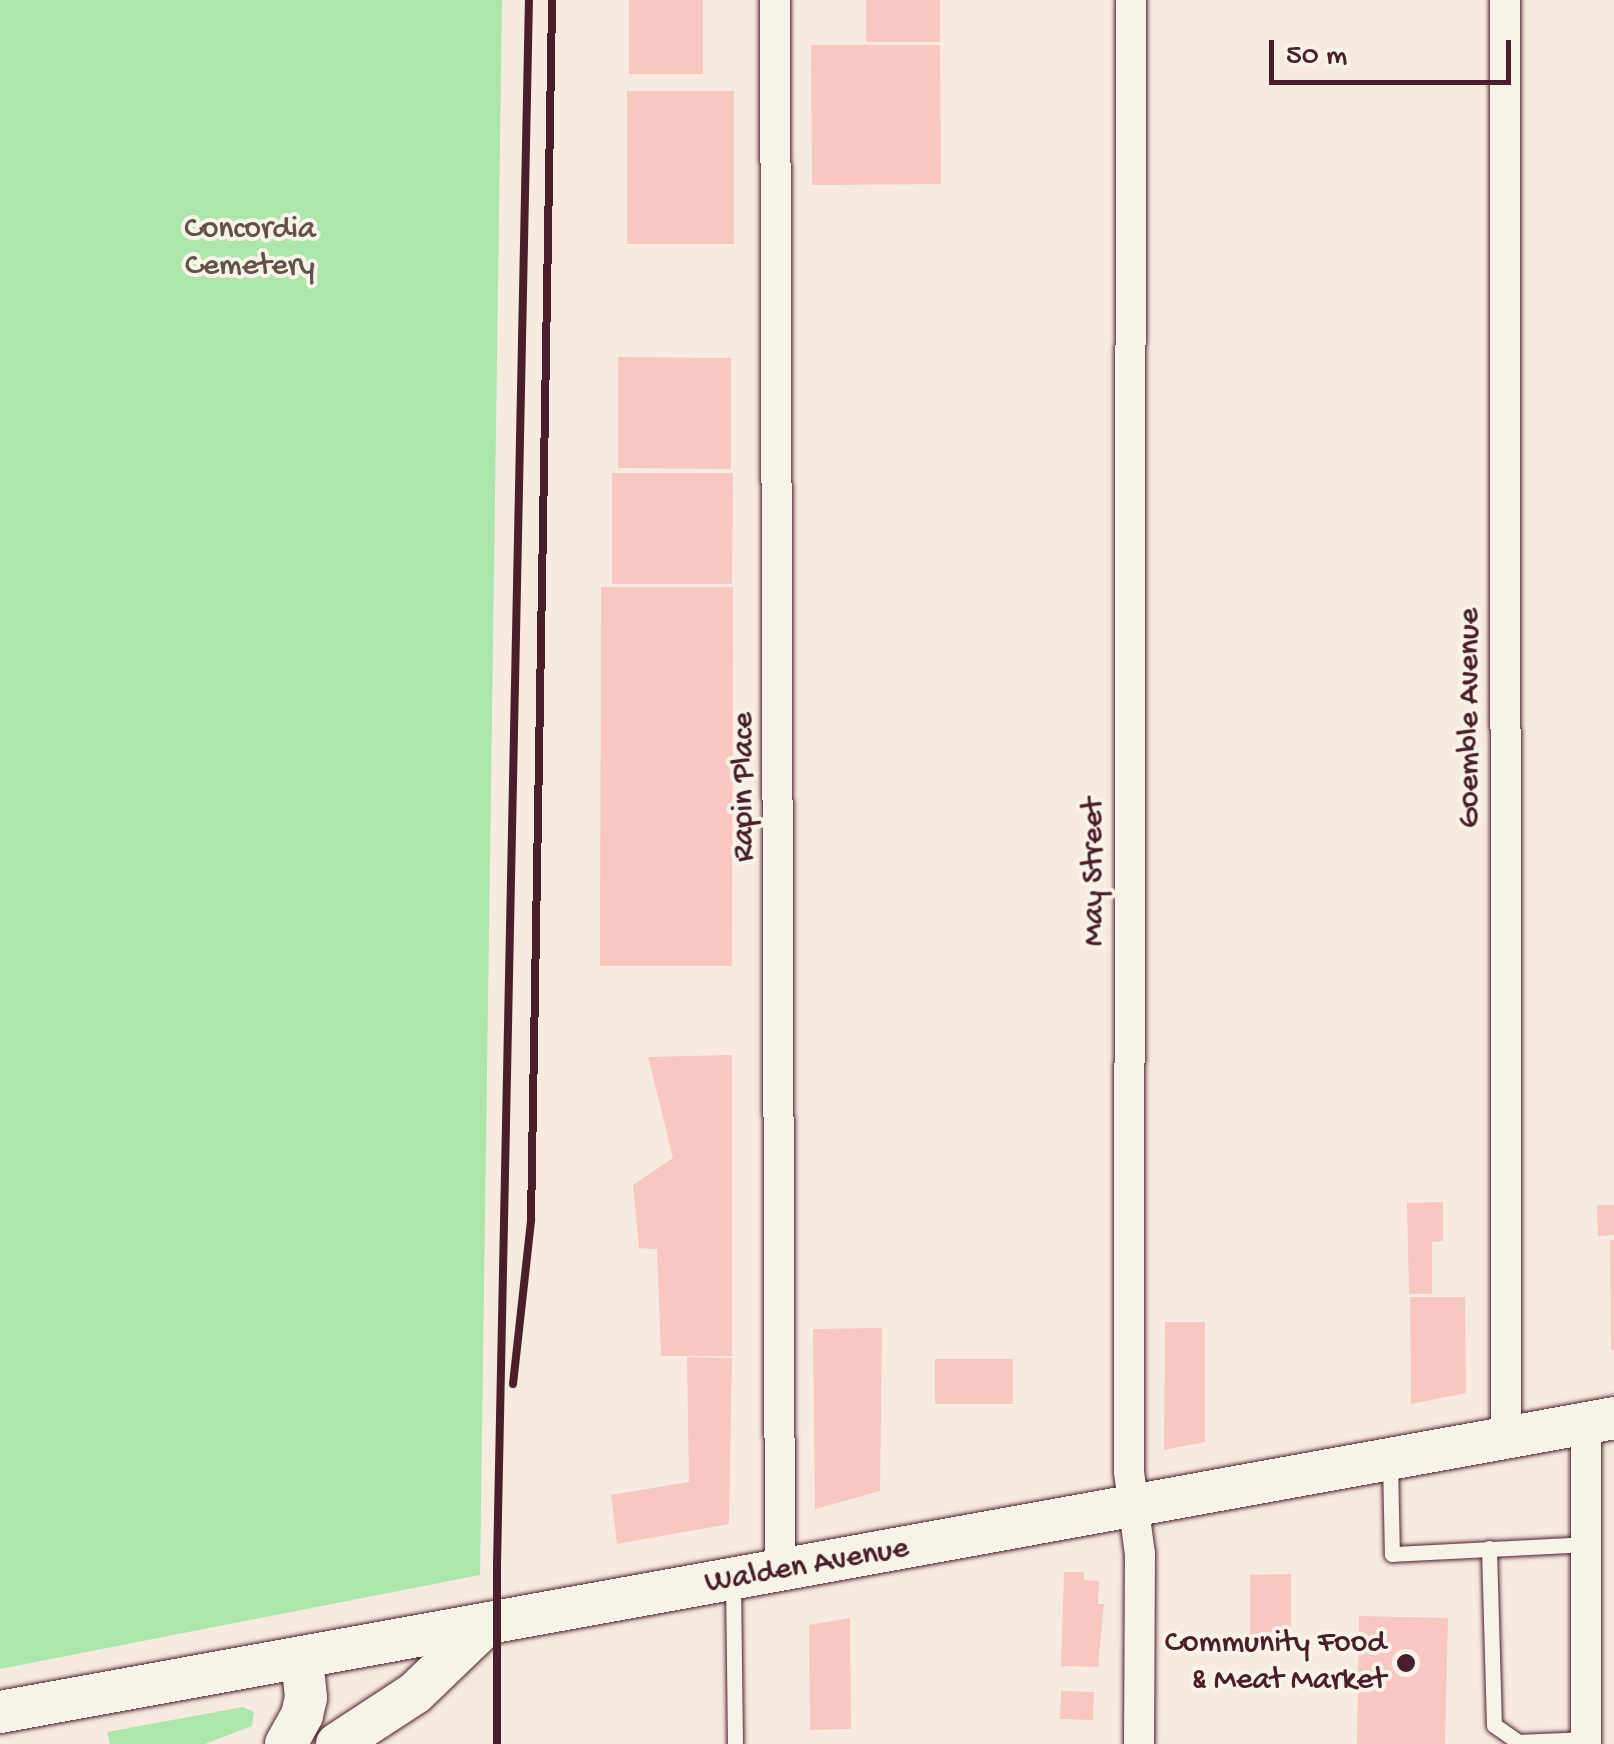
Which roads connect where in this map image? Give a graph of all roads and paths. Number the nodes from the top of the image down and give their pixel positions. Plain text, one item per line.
1 (775, 0) edge
2 (1130, 0) edge
3 (1505, 0) edge
4 (1600, 1421) edge
5 (1506, 1436) junction
6 (1390, 1458) junction
7 (1132, 1505) junction
8 (1587, 1544) junction
9 (1490, 1548) junction
10 (780, 1573) junction
11 (733, 1581) junction
12 (486, 1625) junction
13 (302, 1657) junction
14 (0, 1712) edge
15 (1586, 1742) edge
16 (286, 1744) edge
17 (337, 1744) edge
18 (735, 1744) edge
19 (1138, 1744) edge

1 - 10 street, Rapin Place
2 - 7 street, May Street
3 - 5 street, Goemble Avenue
4 - 5 main road, Walden Avenue
4 - 8 street
5 - 6 main road, Walden Avenue
6 - 7 main road, Walden Avenue
6 - 9 lane
7 - 10 main road, Walden Avenue
7 - 19 street, May Street
8 - 9 lane
8 - 15 street
9 - 15 lane
10 - 11 main road, Walden Avenue
11 - 12 main road, Walden Avenue
11 - 18 lane
12 - 13 main road, Walden Avenue
12 - 17 main road
13 - 14 main road, Walden Avenue
13 - 16 main road

